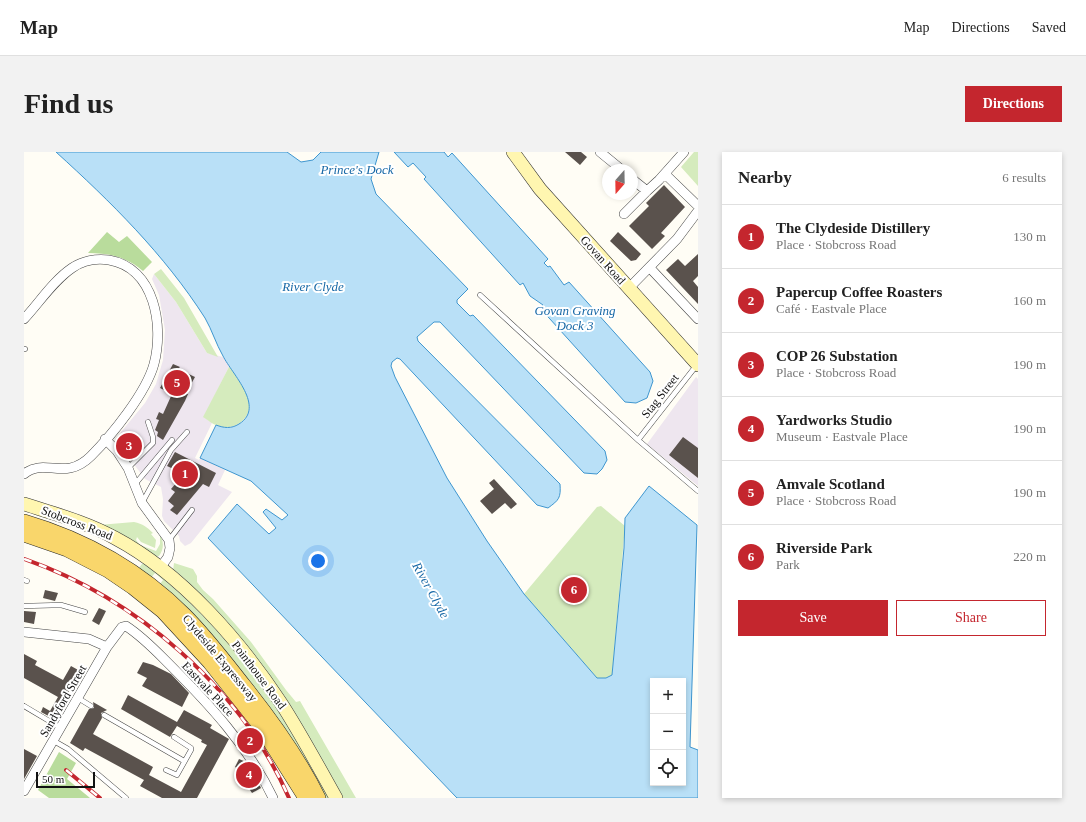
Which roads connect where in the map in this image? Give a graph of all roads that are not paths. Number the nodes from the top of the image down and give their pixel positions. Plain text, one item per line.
1 (514, 152) edge
2 (600, 152) edge
3 (684, 152) edge
4 (615, 164) edge
5 (666, 174) junction
6 (638, 184) edge
7 (646, 191) junction
8 (698, 206) edge
9 (698, 211) edge
10 (624, 214) dead end
11 (650, 268) junction
12 (629, 288) junction
13 (480, 295) dead end
14 (24, 319) edge
15 (698, 319) edge
16 (698, 364) edge
17 (148, 422) dead end
18 (187, 432) dead end
19 (105, 439) junction
20 (172, 440) dead end
21 (638, 440) junction
22 (128, 468) junction
23 (24, 474) edge
24 (136, 483) junction
25 (698, 491) edge
26 (142, 503) junction
27 (24, 504) edge
28 (192, 510) dead end
29 (24, 522) edge
30 (24, 534) edge
31 (169, 540) junction
32 (160, 568) junction
33 (24, 606) edge
34 (85, 612) dead end
35 (126, 626) joint
36 (24, 632) edge
37 (107, 647) junction
38 (78, 698) junction
39 (24, 706) edge
40 (91, 706) dead end
41 (104, 715) dead end
42 (61, 728) junction
43 (174, 737) dead end
44 (54, 741) junction
45 (184, 761) junction
46 (166, 770) dead end
47 (24, 791) edge
48 (126, 798) edge
49 (273, 798) edge
50 (306, 798) edge
51 (318, 798) edge
52 (336, 798) edge

1 - 12 street, Govan Road
2 - 4 street
3 - 5 street
5 - 7 street
5 - 8 street
6 - 7 street
7 - 10 street
9 - 11 street
11 - 12 street
11 - 15 street
12 - 16 street, Govan Road
13 - 21 lane
14 - 19 street
16 - 21 lane, Stag Street
17 - 22 lane
18 - 26 lane
19 - 22 street
19 - 23 street
20 - 24 lane
21 - 25 lane
22 - 24 street
24 - 26 street
26 - 31 street
27 - 32 street, Stobcross Road
28 - 31 lane
29 - 51 main road, Clydeside Expressway
30 - 50 main road, Clydeside Expressway
31 - 32 street
32 - 52 street, Pointhouse Road
33 - 34 lane
35 - 37 street, Sandyford Street
35 - 49 street, Eastvale Place
36 - 37 street
37 - 38 street, Sandyford Street
38 - 40 lane
38 - 42 street, Sandyford Street
39 - 42 lane
41 - 45 lane
42 - 44 street, Sandyford Street
43 - 45 lane
44 - 47 street, Sandyford Street
44 - 48 lane
45 - 46 lane

